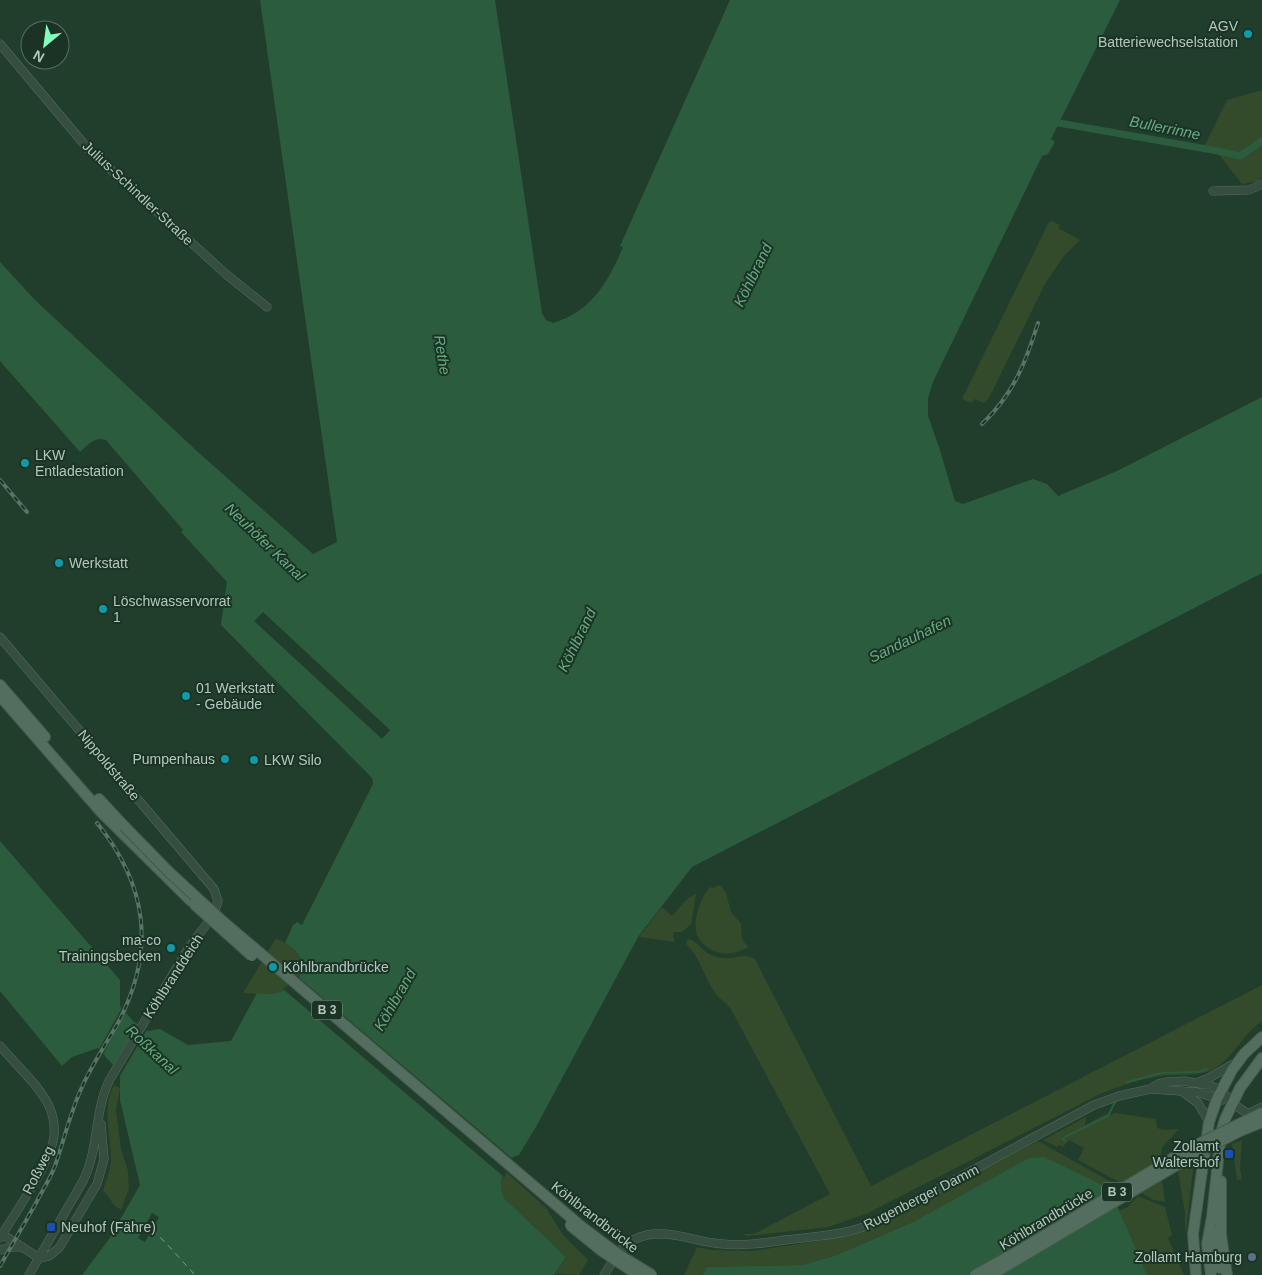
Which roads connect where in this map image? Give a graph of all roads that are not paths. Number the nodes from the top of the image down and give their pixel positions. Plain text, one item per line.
1 (0, 44) edge
2 (1262, 184) edge
3 (1213, 191) dead end
4 (267, 307) dead end
5 (0, 637) edge
6 (0, 685) edge
7 (0, 696) edge
8 (216, 894) joint
9 (1262, 1037) edge
10 (0, 1046) edge
11 (1262, 1058) edge
12 (1239, 1061) junction
13 (1197, 1083) junction
14 (1150, 1089) junction
15 (1182, 1092) junction
16 (1219, 1095) junction
17 (1232, 1103) junction
18 (1262, 1107) edge
19 (100, 1112) junction
20 (1262, 1113) edge
21 (1209, 1122) junction
22 (1262, 1122) edge
23 (1218, 1166) junction
24 (1197, 1213) junction
25 (1212, 1217) junction
26 (1, 1236) edge
27 (22, 1248) junction
28 (0, 1250) edge
29 (39, 1258) junction
30 (29, 1275) edge
31 (604, 1275) edge
32 (638, 1275) edge
33 (652, 1275) edge
34 (974, 1275) edge
35 (991, 1275) edge
36 (1196, 1275) edge
37 (1204, 1275) edge
38 (1210, 1275) edge
39 (1220, 1275) edge
40 (1227, 1275) edge

1 - 4 street, Julius-Schindler-Straße
2 - 3 street
5 - 8 street, Nippoldstraße
6 - 33 main road, Köhlbrandbrücke / B 3, bridge
7 - 32 main road, Köhlbrandbrücke / B 3, bridge
8 - 19 street, Köhlbranddeich
9 - 12 main road
10 - 26 street, Roßweg
11 - 17 main road
12 - 13 street
12 - 16 main road
13 - 14 street, Rugenberger Damm
13 - 16 street, Rugenberger Damm
14 - 15 street, Rugenberger Damm
14 - 31 street, Rugenberger Damm
15 - 16 street, Rugenberger Damm
15 - 21 street
16 - 17 street
16 - 21 main road
17 - 18 street
17 - 23 main road
19 - 29 street, Köhlbranddeich
19 - 29 street, Köhlbranddeich
20 - 34 main road, Köhlbrandbrücke / B 3, bridge
21 - 24 main road
22 - 35 main road, Köhlbrandbrücke / B 3, bridge
23 - 25 main road
23 - 40 main road
24 - 36 main road
24 - 37 main road
25 - 38 main road
25 - 39 main road
26 - 27 street, Roßweg
27 - 28 street
27 - 29 street, Roßweg
29 - 30 street, Köhlbranddeich

